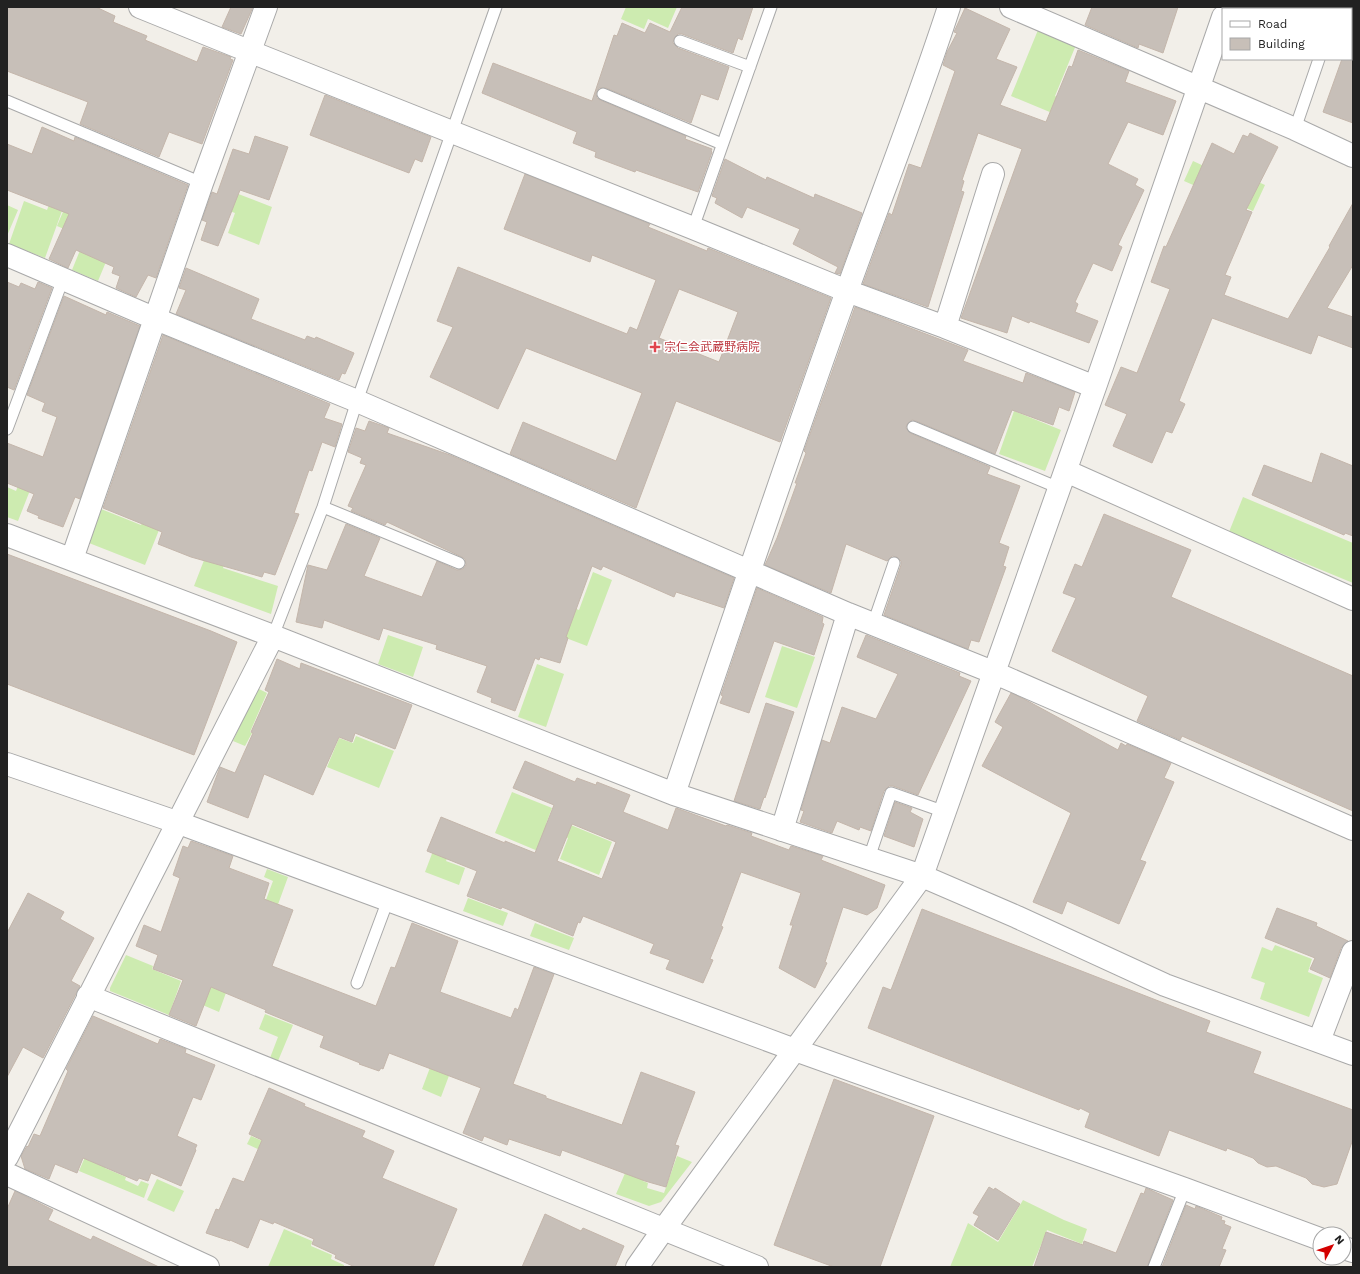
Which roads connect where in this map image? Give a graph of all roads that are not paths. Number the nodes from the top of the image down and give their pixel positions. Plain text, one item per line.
1 (140, 7) edge
2 (266, 7) edge
3 (496, 7) edge
4 (771, 7) edge
5 (949, 7) edge
6 (1011, 7) edge
7 (1222, 20) edge
8 (680, 41) dead end
9 (250, 52) junction
10 (1320, 60) edge
11 (750, 67) junction
12 (1199, 88) junction
13 (603, 94) dead end
14 (7, 101) edge
15 (1295, 129) junction
16 (452, 132) junction
17 (722, 144) junction
18 (1353, 156) edge
19 (993, 174) dead end
20 (202, 183) junction
21 (693, 228) junction
22 (7, 255) edge
23 (63, 279) junction
24 (847, 291) junction
25 (156, 319) junction
26 (945, 327) junction
27 (1095, 387) junction
28 (357, 401) junction
29 (913, 427) dead end
30 (7, 429) edge
31 (1062, 479) junction
32 (323, 507) junction
33 (7, 535) edge
34 (72, 559) junction
35 (894, 562) dead end
36 (459, 563) dead end
37 (749, 571) junction
38 (1353, 599) edge
39 (848, 614) junction
40 (873, 624) junction
41 (273, 636) junction
42 (995, 673) junction
43 (7, 764) edge
44 (674, 794) junction
45 (945, 812) junction
46 (179, 823) junction
47 (1353, 829) edge
48 (782, 830) junction
49 (869, 858) junction
50 (922, 876) junction
51 (388, 900) junction
52 (1353, 952) edge
53 (357, 983) dead end
54 (88, 996) junction
55 (1319, 1041) junction
56 (796, 1050) junction
57 (1353, 1054) edge
58 (7, 1157) edge
59 (7, 1174) edge
60 (1185, 1189) junction
61 (663, 1230) junction
62 (1312, 1236) edge
63 (208, 1267) edge
64 (637, 1267) edge
65 (757, 1267) edge
66 (1154, 1267) edge

1 - 9 street
2 - 9 street
3 - 16 lane
4 - 11 lane
5 - 24 street
6 - 12 street
7 - 12 street
8 - 11 lane
9 - 16 street
9 - 20 street
10 - 15 lane
11 - 17 lane
12 - 15 street
12 - 27 street
13 - 17 lane
14 - 20 lane
15 - 18 street
16 - 21 street
16 - 28 lane
17 - 21 lane
19 - 26 street
20 - 25 street
21 - 24 street
22 - 23 street
23 - 25 street
23 - 30 lane
24 - 26 street
24 - 37 street
25 - 28 street
25 - 34 street
26 - 27 street
27 - 31 street
28 - 32 lane
28 - 37 street
29 - 31 lane
31 - 38 street
31 - 42 street
32 - 36 lane
32 - 41 lane
33 - 34 street
34 - 41 street
35 - 40 lane
37 - 39 street
37 - 44 street
39 - 40 street
39 - 48 street
40 - 42 street
41 - 44 street
41 - 46 street
42 - 45 street
42 - 47 street
43 - 46 street
44 - 48 street
45 - 49 lane
45 - 50 street
46 - 51 street
46 - 54 street
48 - 49 street
49 - 50 street
50 - 55 street
50 - 56 street
51 - 53 lane
51 - 56 street
52 - 55 street
54 - 58 street
54 - 61 street
55 - 57 street
56 - 60 street
56 - 61 street
59 - 63 street
60 - 62 street
60 - 66 lane
61 - 64 street
61 - 65 street

